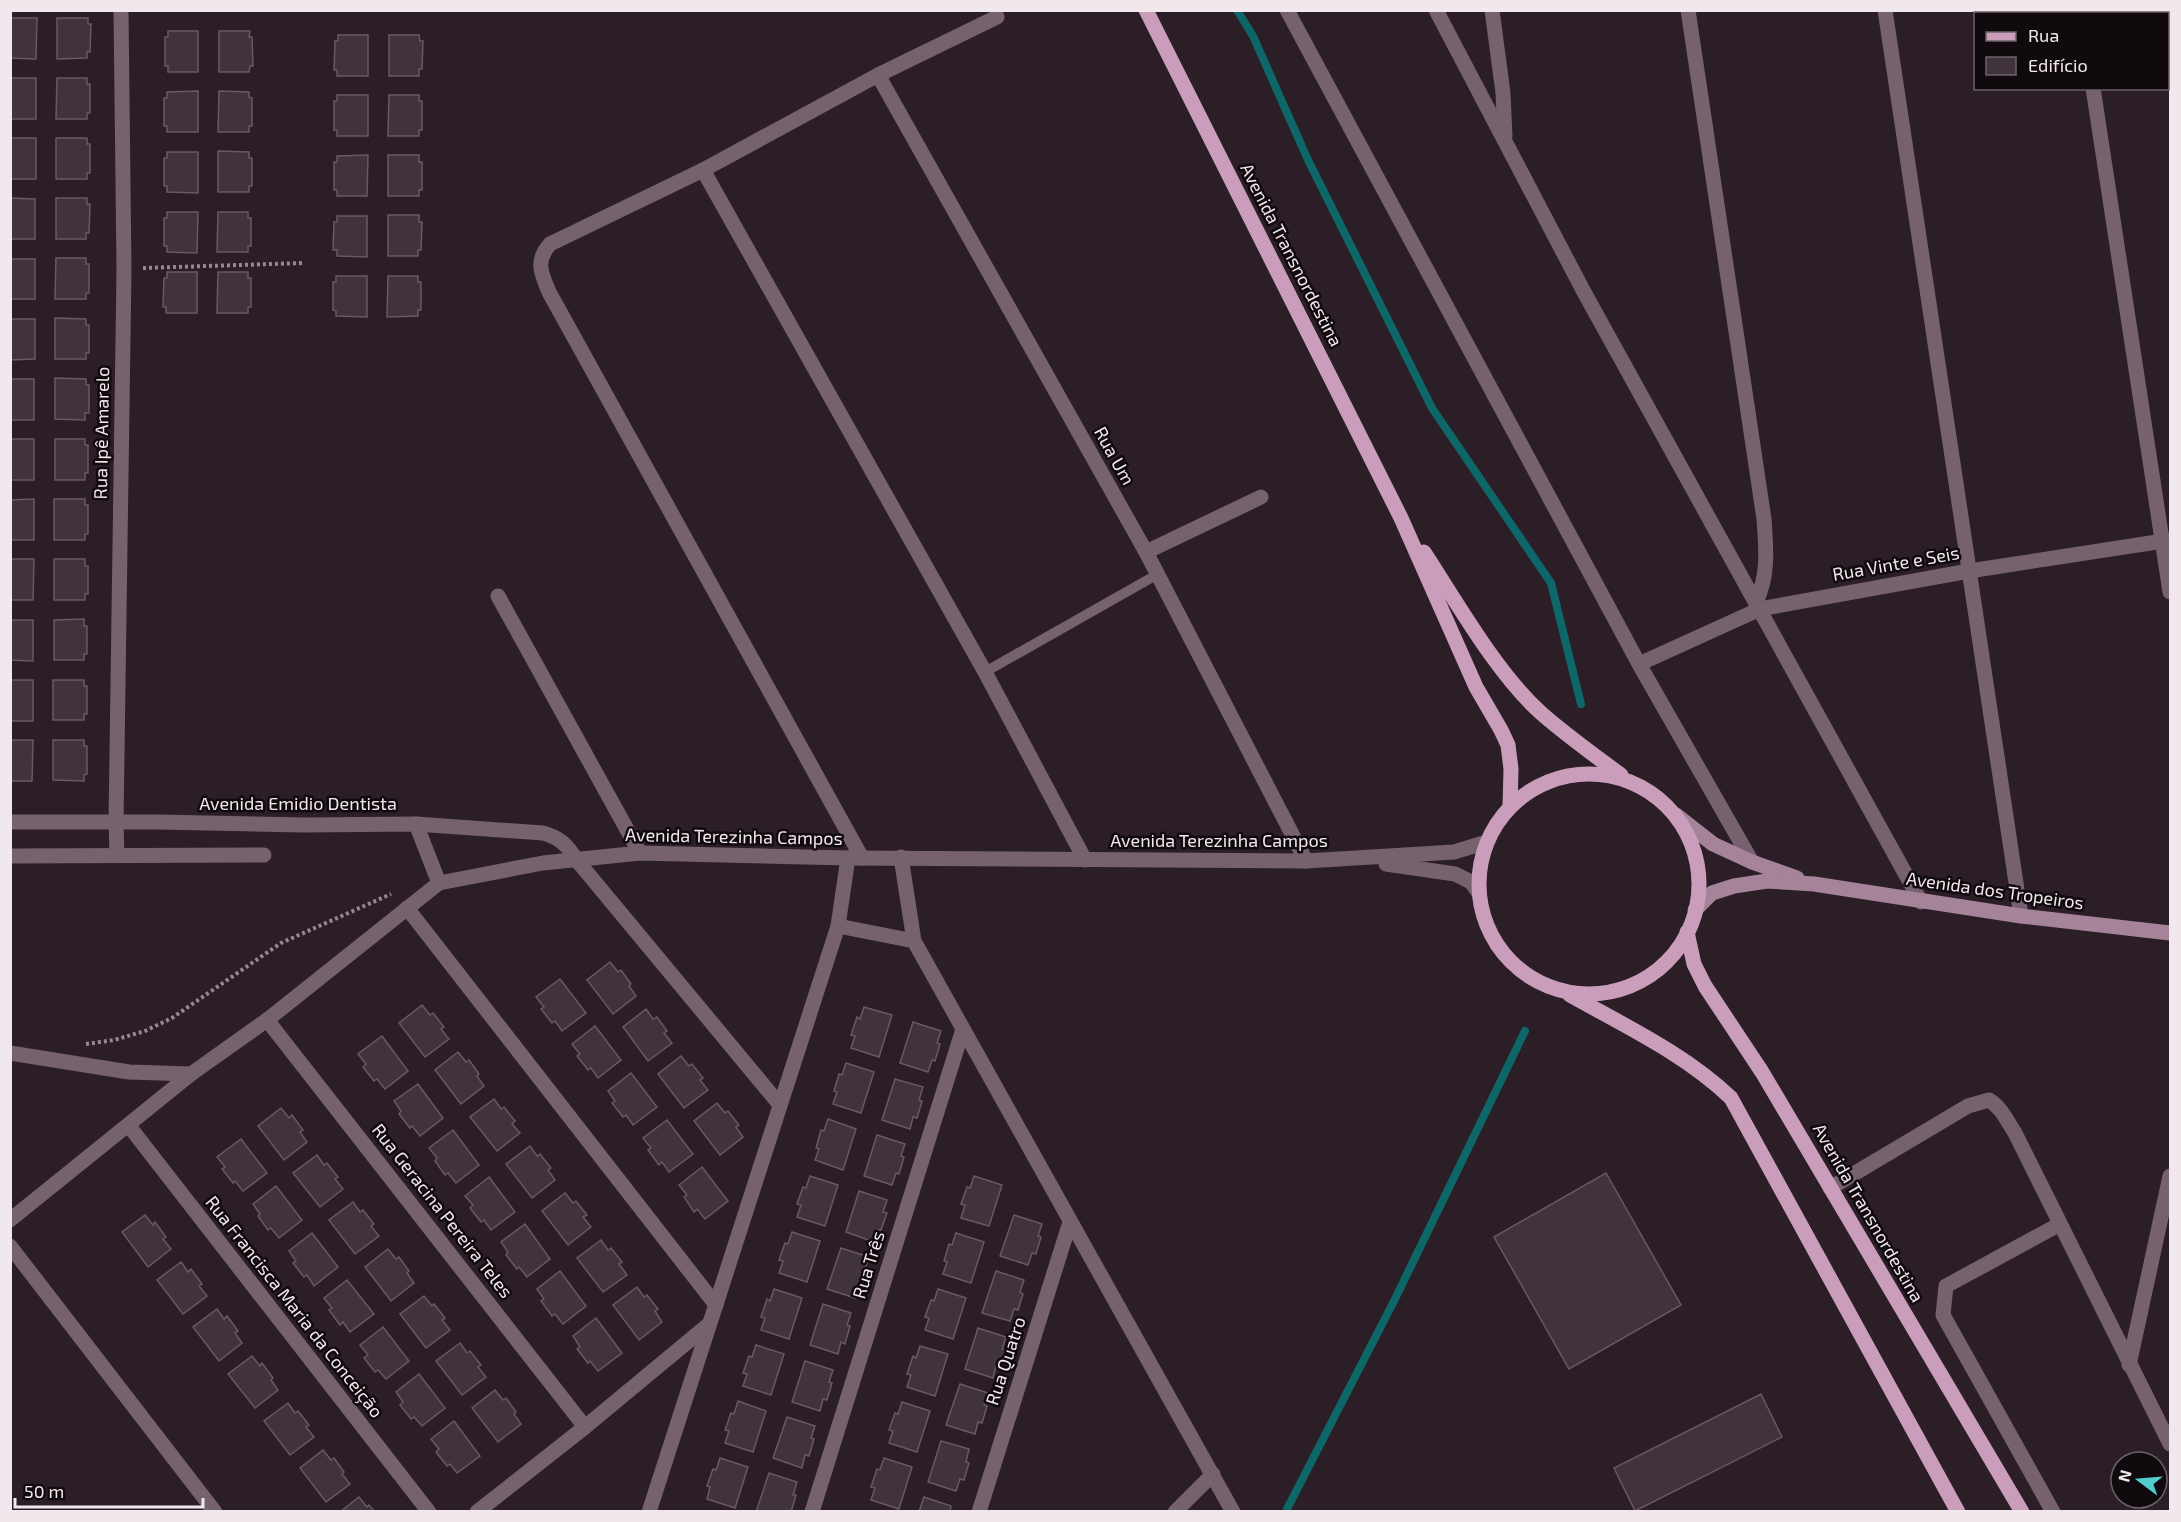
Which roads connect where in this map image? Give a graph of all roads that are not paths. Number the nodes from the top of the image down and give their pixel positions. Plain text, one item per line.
1 (121, 10) edge
2 (1146, 10) edge
3 (1287, 10) edge
4 (1436, 10) edge
5 (1492, 10) edge
6 (1688, 10) edge
7 (1885, 10) edge
8 (997, 17) dead end
9 (878, 75) junction
10 (2093, 90) edge
11 (1506, 142) junction
12 (703, 170) junction
13 (1261, 497) dead end
14 (1401, 518) junction
15 (2167, 541) edge
16 (1146, 552) junction
17 (1969, 571) junction
18 (1158, 574) junction
19 (2170, 592) edge
20 (498, 596) dead end
21 (1758, 606) junction
22 (1639, 664) junction
23 (985, 672) junction
24 (1629, 780) junction
25 (1510, 806) junction
26 (1676, 815) junction
27 (10, 822) edge
28 (116, 822) junction
29 (416, 824) junction
30 (1487, 842) junction
31 (640, 853) junction
32 (117, 855) junction
33 (264, 855) dead end
34 (10, 856) edge
35 (902, 857) junction
36 (575, 858) junction
37 (855, 858) junction
38 (1086, 860) junction
39 (1344, 860) junction
40 (1305, 861) junction
41 (1752, 862) junction
42 (439, 882) junction
43 (1814, 884) junction
44 (1479, 893) junction
45 (1921, 902) junction
46 (407, 908) junction
47 (1695, 910) junction
48 (2021, 916) junction
49 (838, 926) junction
50 (1687, 932) junction
51 (2170, 933) edge
52 (914, 941) junction
53 (1564, 992) junction
54 (267, 1020) junction
55 (963, 1029) junction
56 (12, 1053) edge
57 (191, 1074) junction
58 (780, 1105) junction
59 (129, 1126) junction
60 (2170, 1176) edge
61 (1830, 1188) junction
62 (10, 1220) edge
63 (1070, 1222) junction
64 (2060, 1224) junction
65 (10, 1246) edge
66 (716, 1305) junction
67 (709, 1324) junction
68 (2129, 1365) junction
69 (585, 1427) junction
70 (2170, 1444) edge
71 (1213, 1474) junction
72 (215, 1512) edge
73 (429, 1512) edge
74 (477, 1512) edge
75 (649, 1512) edge
76 (812, 1512) edge
77 (979, 1512) edge
78 (1175, 1512) edge
79 (1233, 1512) edge
80 (1958, 1512) edge
81 (2022, 1512) edge
82 (2053, 1512) edge

1 - 28 street, Rua Ipê Amarelo
2 - 14 main road, Avenida Transnordestina
3 - 22 street
4 - 11 street
5 - 11 street
6 - 21 street
7 - 17 street
8 - 9 street
9 - 12 street
9 - 16 street, Rua Um
10 - 15 street
11 - 21 street
12 - 23 street
12 - 37 street
13 - 16 street
14 - 24 main road, Avenida Transnordestina
14 - 25 main road, Avenida Transnordestina
15 - 17 street, Rua Vinte e Seis
15 - 19 street
16 - 18 street, Rua Um
17 - 21 street, Rua Vinte e Seis
17 - 48 street
18 - 23 lane
18 - 40 street, Rua Um
20 - 31 street
21 - 22 street, Rua Vinte e Seis
21 - 45 street
22 - 41 street
23 - 38 street
24 - 25 main road
24 - 26 main road
25 - 30 main road
26 - 41 main road, Avenida dos Tropeiros
26 - 47 main road
27 - 28 street, Avenida Emidio Dentista
28 - 29 street, Avenida Emidio Dentista
28 - 32 street, Rua Ipê Amarelo
29 - 36 street, Avenida Emidio Dentista
29 - 42 street
30 - 39 street
30 - 44 main road
31 - 36 street, Avenida Terezinha Campos
31 - 37 street, Avenida Terezinha Campos
32 - 33 street
32 - 34 street
35 - 37 street, Avenida Terezinha Campos
35 - 38 street, Avenida Terezinha Campos
35 - 52 street
36 - 42 street, Avenida Terezinha Campos
36 - 58 street, Avenida Emidio Dentista
37 - 49 street
38 - 40 street, Avenida Terezinha Campos
39 - 40 street, Avenida Terezinha Campos
39 - 44 street
41 - 43 main road, Avenida dos Tropeiros
42 - 46 street, Avenida Terezinha Campos
43 - 45 main road, Avenida dos Tropeiros
43 - 47 main road, Avenida dos Tropeiros
44 - 53 main road
45 - 48 main road, Avenida dos Tropeiros
46 - 54 street, Avenida Terezinha Campos
46 - 66 street
47 - 50 main road
48 - 51 main road, Avenida dos Tropeiros
49 - 52 street
49 - 58 street
50 - 53 main road
50 - 61 main road, Avenida Transnordestina
52 - 55 street
53 - 80 main road
54 - 57 street, Avenida Terezinha Campos
54 - 69 street, Rua Geracina Pereira Teles
55 - 63 street
55 - 76 street, Rua Três
56 - 57 street
57 - 59 street, Avenida Terezinha Campos
58 - 66 street
59 - 62 street, Avenida Terezinha Campos
59 - 73 street, Rua Francisca Maria da Conceição
60 - 68 street
61 - 64 street
61 - 81 main road, Avenida Transnordestina
63 - 71 street
63 - 77 street, Rua Quatro
64 - 68 street
64 - 82 street
65 - 72 street
66 - 67 street
67 - 69 street
67 - 75 street
68 - 70 street
69 - 74 street
71 - 78 street
71 - 79 street

